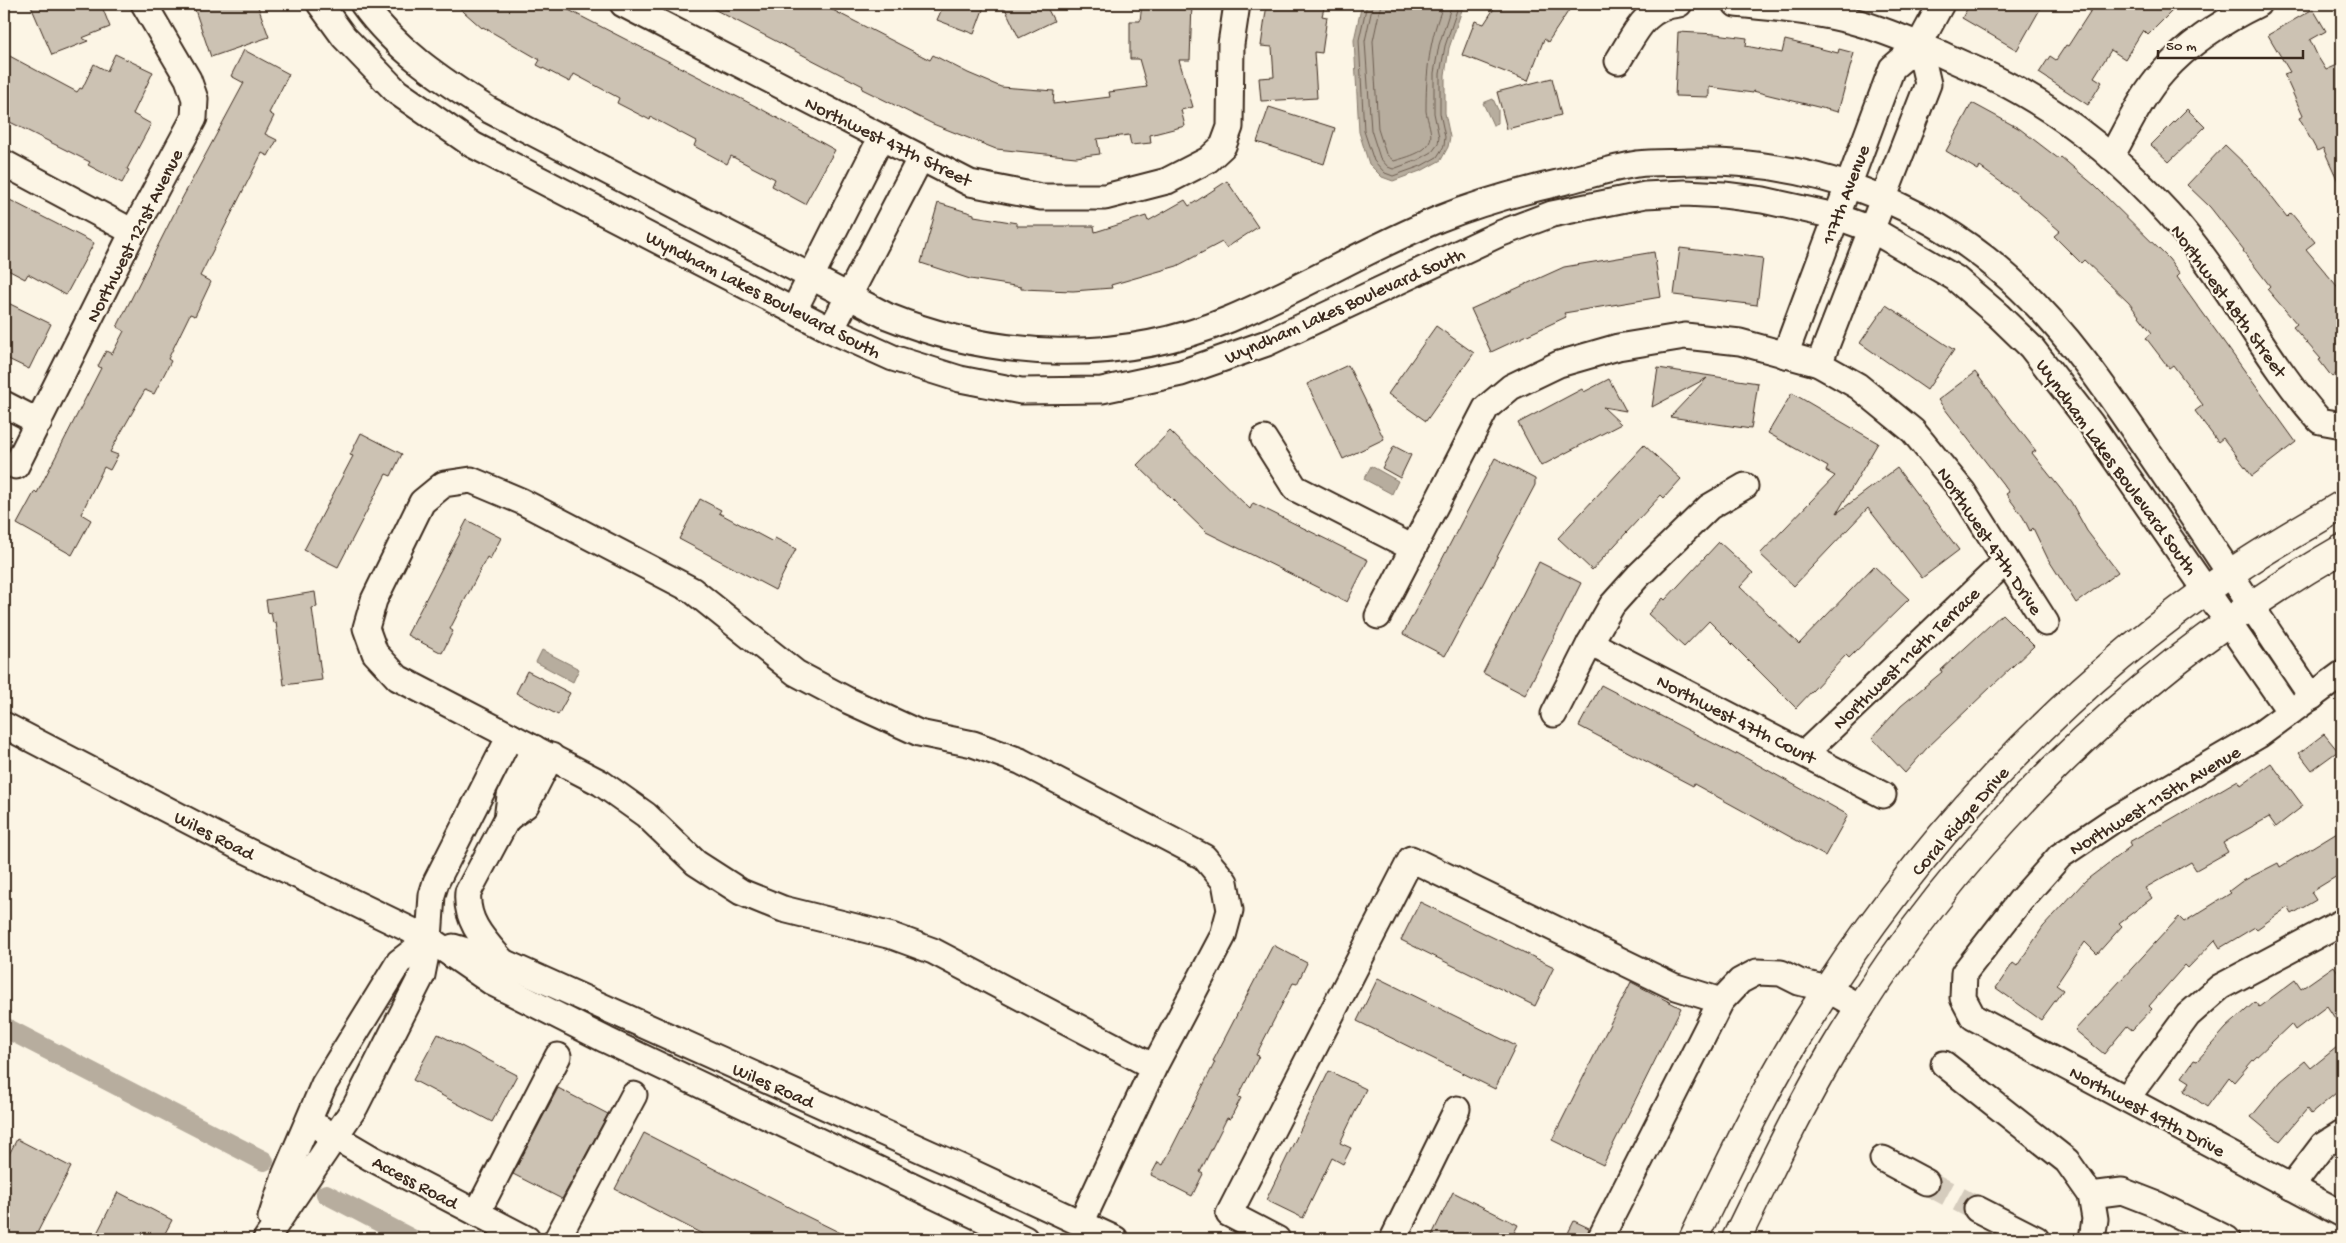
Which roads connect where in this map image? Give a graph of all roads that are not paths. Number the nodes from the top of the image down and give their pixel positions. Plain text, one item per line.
1 (144, 4) edge
2 (320, 4) edge
3 (363, 4) edge
4 (625, 4) edge
5 (1236, 4) edge
6 (1679, 4) edge
7 (1736, 4) edge
8 (1940, 4) edge
9 (2258, 4) edge
10 (1860, 13) edge
11 (1919, 45) junction
12 (1618, 61) dead end
13 (881, 138) junction
14 (2111, 157) junction
15 (920, 159) junction
16 (4, 163) edge
17 (1848, 183) junction
18 (1883, 197) junction
19 (1835, 216) junction
20 (1871, 229) junction
21 (133, 232) junction
22 (810, 278) junction
23 (848, 297) junction
24 (794, 310) junction
25 (831, 330) junction
26 (1785, 354) junction
27 (1819, 364) junction
28 (4, 404) edge
29 (39, 422) junction
30 (2342, 425) edge
31 (1264, 439) dead end
32 (16, 466) dead end
33 (1745, 486) dead end
34 (2342, 505) edge
35 (1413, 548) junction
36 (2342, 549) edge
37 (2006, 561) junction
38 (2231, 573) junction
39 (2207, 591) junction
40 (2252, 607) junction
41 (1378, 616) dead end
42 (2229, 622) junction
43 (2046, 623) dead end
44 (1590, 643) junction
45 (2342, 674) edge
46 (2312, 697) junction
47 (2290, 712) junction
48 (1554, 714) dead end
49 (7, 733) edge
50 (510, 736) junction
51 (543, 752) junction
52 (1805, 753) junction
53 (491, 774) junction
54 (516, 785) junction
55 (1883, 794) dead end
56 (507, 819) junction
57 (2342, 922) edge
58 (429, 939) junction
59 (503, 962) junction
60 (1827, 989) junction
61 (1963, 998) joint
62 (1721, 1001) junction
63 (1860, 1008) junction
64 (558, 1056) dead end
65 (1944, 1064) dead end
66 (1154, 1067) junction
67 (634, 1096) dead end
68 (2127, 1098) junction
69 (1457, 1109) dead end
70 (307, 1121) junction
71 (2342, 1133) edge
72 (335, 1136) junction
73 (1883, 1159) dead end
74 (1926, 1182) tunnel mouth
75 (2291, 1187) junction
76 (2091, 1195) junction
77 (1977, 1209) tunnel mouth
78 (477, 1213) junction
79 (2342, 1214) edge
80 (1081, 1223) junction
81 (1742, 1237) edge
82 (265, 1239) edge
83 (527, 1239) edge
84 (557, 1239) edge
85 (1025, 1239) edge
86 (1115, 1239) edge
87 (1277, 1239) edge
88 (1393, 1239) edge
89 (1600, 1239) edge
90 (1693, 1239) edge
91 (2036, 1239) edge
92 (2092, 1239) edge
93 (2228, 1239) edge

1 - 21 street, Northwest 121st Avenue
2 - 24 street, Wyndham Lakes Boulevard South
3 - 22 street, Wyndham Lakes Boulevard South
4 - 13 street, Northwest 47th Street
5 - 15 street, Northwest 47th Street
6 - 12 street
7 - 10 street, Northwest 48th Street
8 - 11 street, 117th Avenue
9 - 14 street
10 - 11 street, Northwest 48th Street
11 - 14 street, Northwest 48th Street
11 - 17 street, 117th Avenue
11 - 18 street, 117th Avenue
13 - 15 street, Northwest 47th Street
13 - 22 street
14 - 30 street, Northwest 48th Street
15 - 23 street
16 - 21 street
17 - 18 street, Wyndham Lakes Boulevard South
17 - 19 street, 117th Avenue
17 - 23 street, Wyndham Lakes Boulevard South
18 - 20 street, 117th Avenue
18 - 38 street, Wyndham Lakes Boulevard South
19 - 20 street, Wyndham Lakes Boulevard South
19 - 25 street, Wyndham Lakes Boulevard South
19 - 26 street, 117th Avenue
20 - 27 street, 117th Avenue
20 - 39 street, Wyndham Lakes Boulevard South
21 - 29 street, Northwest 121st Avenue
22 - 23 street, Wyndham Lakes Boulevard South
22 - 24 street
23 - 25 street
24 - 25 street, Wyndham Lakes Boulevard South
26 - 27 street, Northwest 47th Drive
26 - 35 street, Northwest 47th Drive
27 - 37 street, Northwest 47th Drive
28 - 29 street
29 - 32 street, Northwest 121st Avenue
31 - 35 street
33 - 44 street
34 - 38 main road, Coral Ridge Drive
35 - 41 street, Northwest 47th Drive
36 - 40 main road, Coral Ridge Drive
37 - 43 street, Northwest 47th Drive
37 - 52 street, Northwest 116th Terrace
38 - 39 main road, Coral Ridge Drive
38 - 40 street, Wyndham Lakes Boulevard South
39 - 42 street, Wyndham Lakes Boulevard South
39 - 60 main road, Coral Ridge Drive
40 - 42 main road, Coral Ridge Drive
40 - 46 street
42 - 47 street
42 - 63 main road, Coral Ridge Drive
44 - 48 street
44 - 52 street, Northwest 47th Court
45 - 46 street, Northwest 115th Avenue
46 - 47 street, Northwest 115th Avenue
47 - 61 street, Northwest 115th Avenue
49 - 58 street, Wiles Road
50 - 51 street
50 - 53 street
50 - 66 street
51 - 54 street
51 - 56 street
51 - 66 street
52 - 55 street, Northwest 47th Court
53 - 54 street
53 - 58 street
54 - 56 street
56 - 59 street
57 - 68 street
58 - 59 street, Wiles Road
58 - 70 street
58 - 72 street
58 - 85 street, Wiles Road
59 - 80 street, Wiles Road
60 - 62 street
60 - 63 street
60 - 90 main road, Coral Ridge Drive
61 - 68 street, Northwest 49th Drive
62 - 87 street
62 - 89 street
63 - 81 main road, Coral Ridge Drive
64 - 78 street
65 - 76 street
66 - 80 street
67 - 84 street
68 - 75 street, Northwest 49th Drive
69 - 88 street
70 - 72 street, Access Road
70 - 82 street
71 - 75 street
72 - 78 street, Access Road
72 - 82 street
73 - 74 street
75 - 79 street, Northwest 49th Drive
76 - 92 street
76 - 93 street
77 - 91 street
78 - 83 street, Access Road
80 - 86 street, Wiles Road

